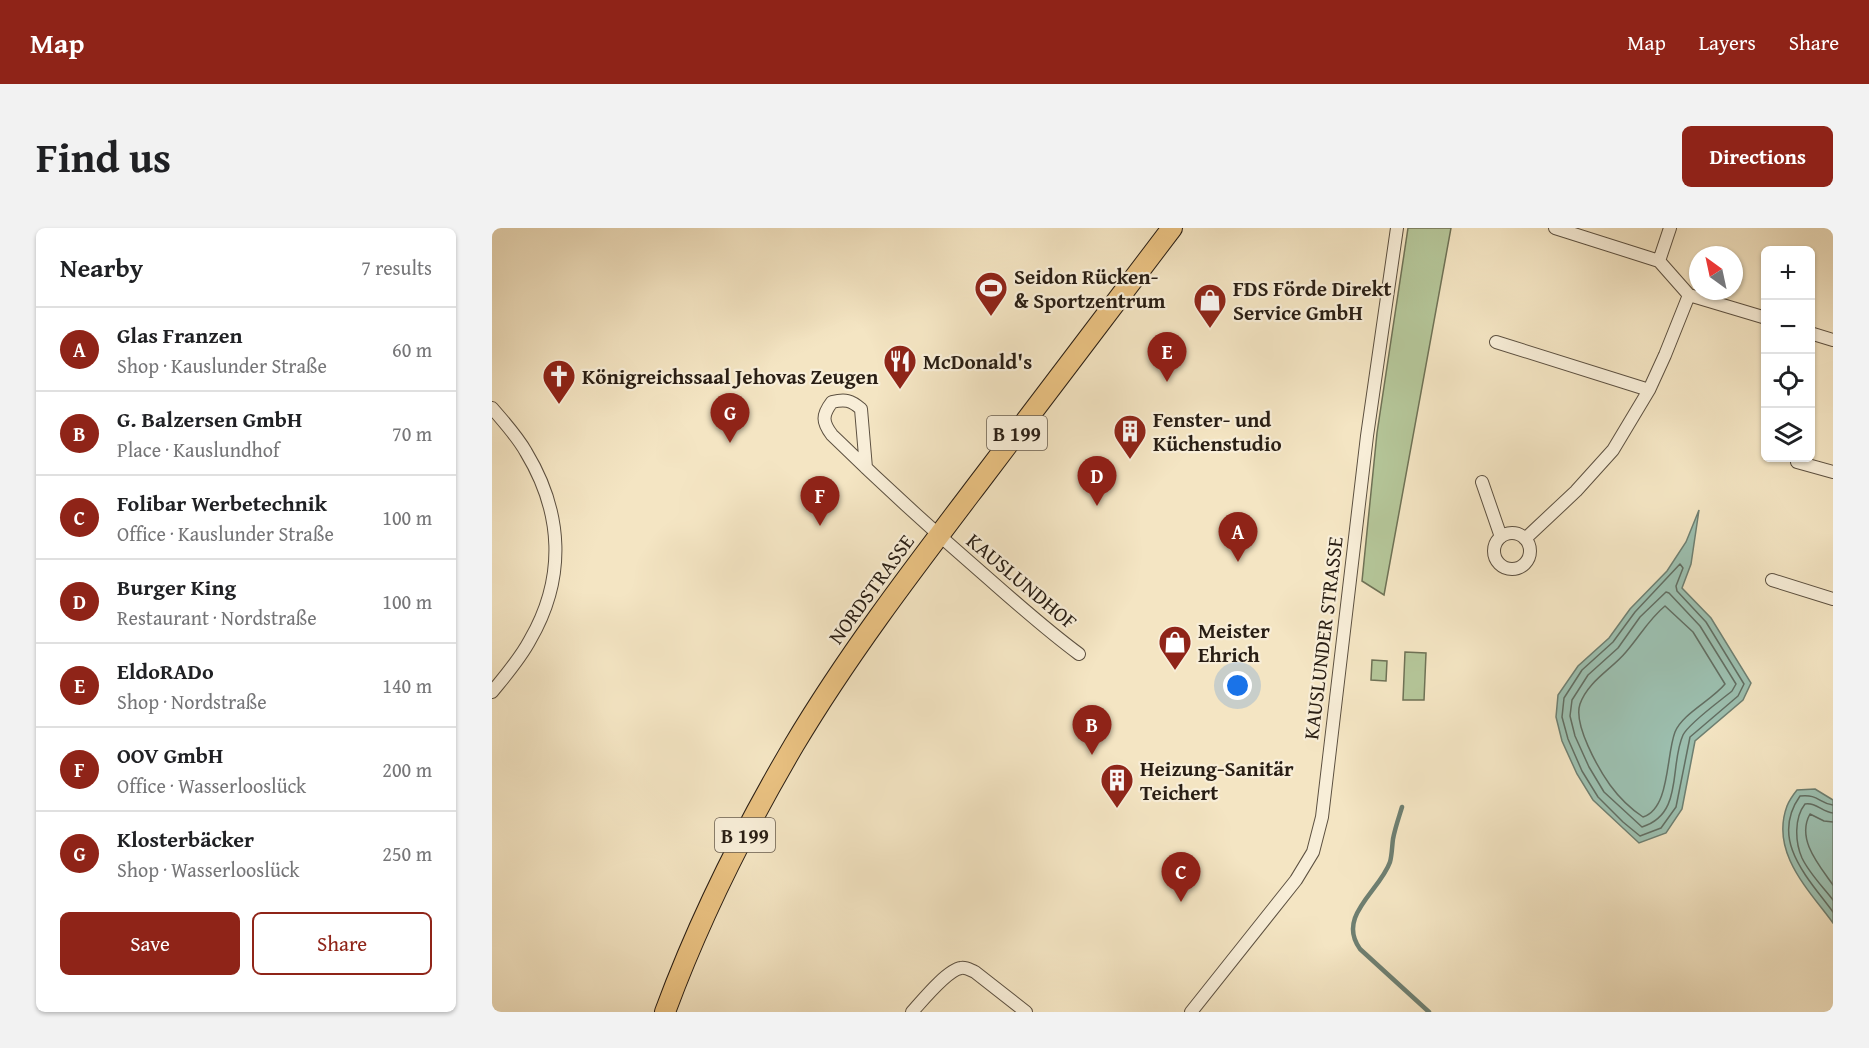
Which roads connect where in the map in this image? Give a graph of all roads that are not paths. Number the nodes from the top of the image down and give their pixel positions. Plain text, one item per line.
1 (1172, 228) edge
2 (1397, 228) edge
3 (1555, 228) edge
4 (1670, 228) edge
5 (1659, 261) junction
6 (1689, 295) joint
7 (1706, 300) edge
8 (1761, 317) edge
9 (1815, 335) edge
10 (1833, 340) edge
11 (1496, 342) dead end
12 (1649, 390) junction
13 (492, 408) edge
14 (1797, 462) dead end
15 (866, 468) junction
16 (1833, 472) edge
17 (1482, 482) dead end
18 (939, 536) junction
19 (1501, 537) junction
20 (1525, 539) junction
21 (1772, 580) dead end
22 (1833, 599) edge
23 (1079, 654) dead end
24 (492, 692) edge
25 (665, 1012) edge
26 (912, 1012) edge
27 (1026, 1012) edge
28 (1191, 1012) edge

1 - 18 main road, NORDSTRASSE / B 199
2 - 28 street, KAUSLUNDER STRASSE
3 - 5 street
4 - 5 street
5 - 6 street
6 - 12 street
7 - 8 street
9 - 10 street
11 - 12 street
12 - 20 street
13 - 24 street
14 - 16 street
15 - 15 street, KAUSLUNDHOF
15 - 18 street, KAUSLUNDHOF
17 - 19 street
18 - 23 street, KAUSLUNDHOF
18 - 25 main road, NORDSTRASSE / B 199
19 - 20 street
19 - 20 street
21 - 22 street
26 - 27 street

